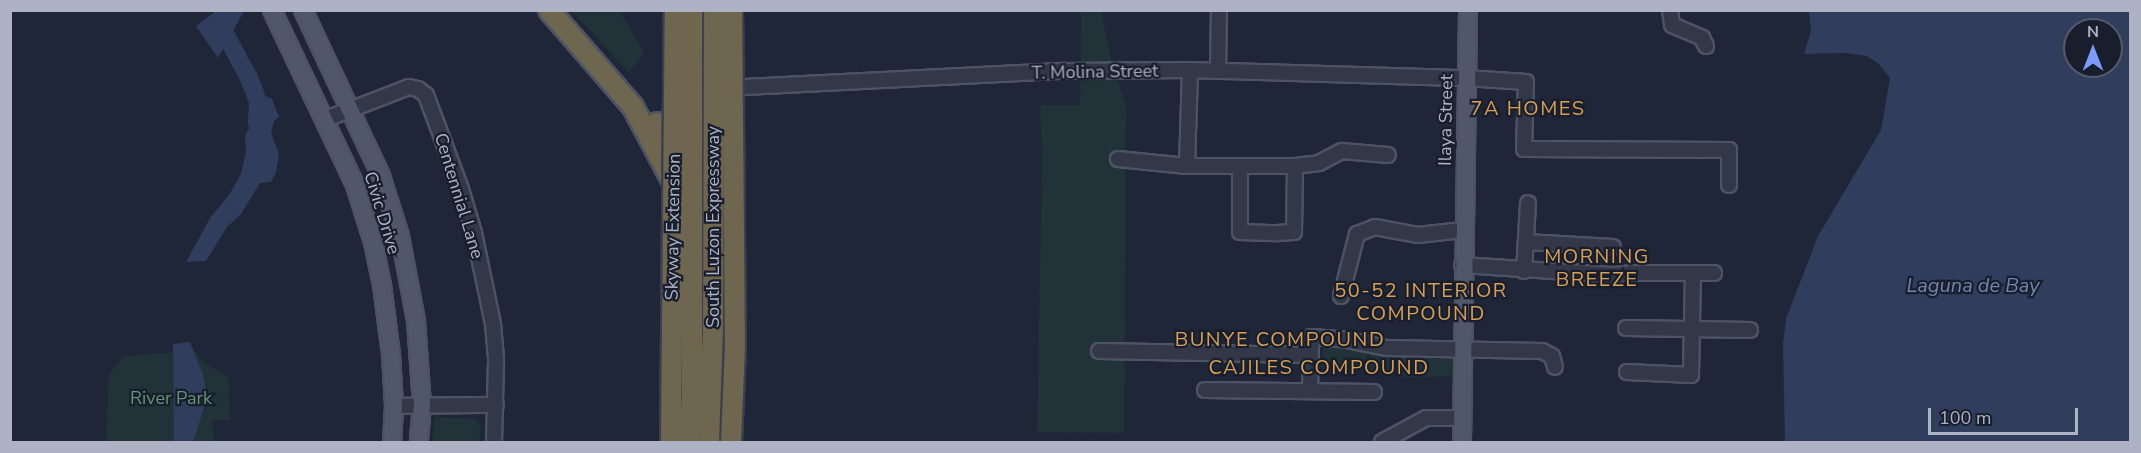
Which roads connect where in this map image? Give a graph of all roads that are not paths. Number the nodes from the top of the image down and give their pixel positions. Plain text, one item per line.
1 (303, 10) edge
2 (549, 10) edge
3 (675, 10) edge
4 (687, 10) edge
5 (692, 10) edge
6 (714, 10) edge
7 (723, 10) edge
8 (732, 10) edge
9 (1219, 10) edge
10 (1468, 10) edge
11 (1670, 10) edge
12 (279, 14) edge
13 (1706, 46) dead end
14 (1190, 70) junction
15 (1218, 71) junction
16 (1466, 78) junction
17 (723, 88) junction
18 (633, 107) junction
19 (351, 108) junction
20 (326, 119) junction
21 (657, 123) junction
22 (1388, 154) dead end
23 (1118, 159) dead end
24 (688, 166) junction
25 (1187, 166) junction
26 (1239, 166) junction
27 (1295, 166) junction
28 (1729, 185) dead end
29 (1528, 203) dead end
30 (689, 215) junction
31 (1463, 230) junction
32 (1526, 242) junction
33 (1613, 247) dead end
34 (1462, 265) junction
35 (1524, 271) junction
36 (1693, 273) junction
37 (1714, 273) dead end
38 (1341, 296) dead end
39 (1626, 328) dead end
40 (1692, 329) junction
41 (1750, 330) dead end
42 (1462, 349) junction
43 (1099, 351) dead end
44 (1310, 355) junction
45 (688, 365) junction
46 (1555, 367) dead end
47 (1627, 372) dead end
48 (1205, 390) dead end
49 (1310, 391) junction
50 (1374, 392) dead end
51 (722, 394) junction
52 (687, 400) junction
53 (422, 405) junction
54 (496, 405) junction
55 (394, 406) junction
56 (1462, 418) junction
57 (392, 442) edge
58 (419, 442) edge
59 (494, 442) edge
60 (671, 442) edge
61 (683, 442) edge
62 (689, 442) edge
63 (708, 442) edge
64 (729, 442) edge
65 (1382, 442) edge
66 (1462, 442) edge

1 - 19 main road, Civic Drive
2 - 18 highway
3 - 21 highway
3 - 60 highway, Skyway Extension, bridge
4 - 24 highway
5 - 62 highway, South Luzon Expressway, bridge
6 - 63 highway, South Luzon Expressway, bridge
7 - 17 highway
8 - 64 highway, bridge
9 - 15 street
10 - 16 main road, Ilaya Street
11 - 13 street
12 - 20 main road, Civic Drive
14 - 15 street, T. Molina Street
14 - 17 street, T. Molina Street
14 - 25 street
15 - 16 street, T. Molina Street
16 - 28 street, T. Molina Street
16 - 31 main road, Ilaya Street
17 - 51 highway
18 - 21 highway
18 - 30 highway
19 - 20 street, Centennial Lane
19 - 53 main road, Civic Drive
19 - 54 street, Centennial Lane
20 - 55 main road, Civic Drive
21 - 24 highway
22 - 27 street
23 - 25 street
24 - 30 highway
25 - 26 street
26 - 27 street
26 - 27 street
29 - 32 street
30 - 45 highway
31 - 34 main road, Ilaya Street
31 - 38 street
32 - 33 street
32 - 35 street
34 - 35 street
34 - 42 main road, Ilaya Street
35 - 36 street
36 - 37 street
36 - 40 street
39 - 40 street
40 - 41 street
40 - 47 street
42 - 44 street
42 - 46 street
42 - 56 main road, Ilaya Street
43 - 44 street
44 - 49 street
45 - 51 highway
45 - 52 highway
48 - 49 street
49 - 50 street
51 - 64 highway
52 - 61 highway
52 - 62 highway
53 - 54 street
53 - 55 street
53 - 58 main road, Civic Drive
54 - 59 street, Centennial Lane
55 - 57 main road, Civic Drive
56 - 65 street
56 - 66 main road, Ilaya Street

